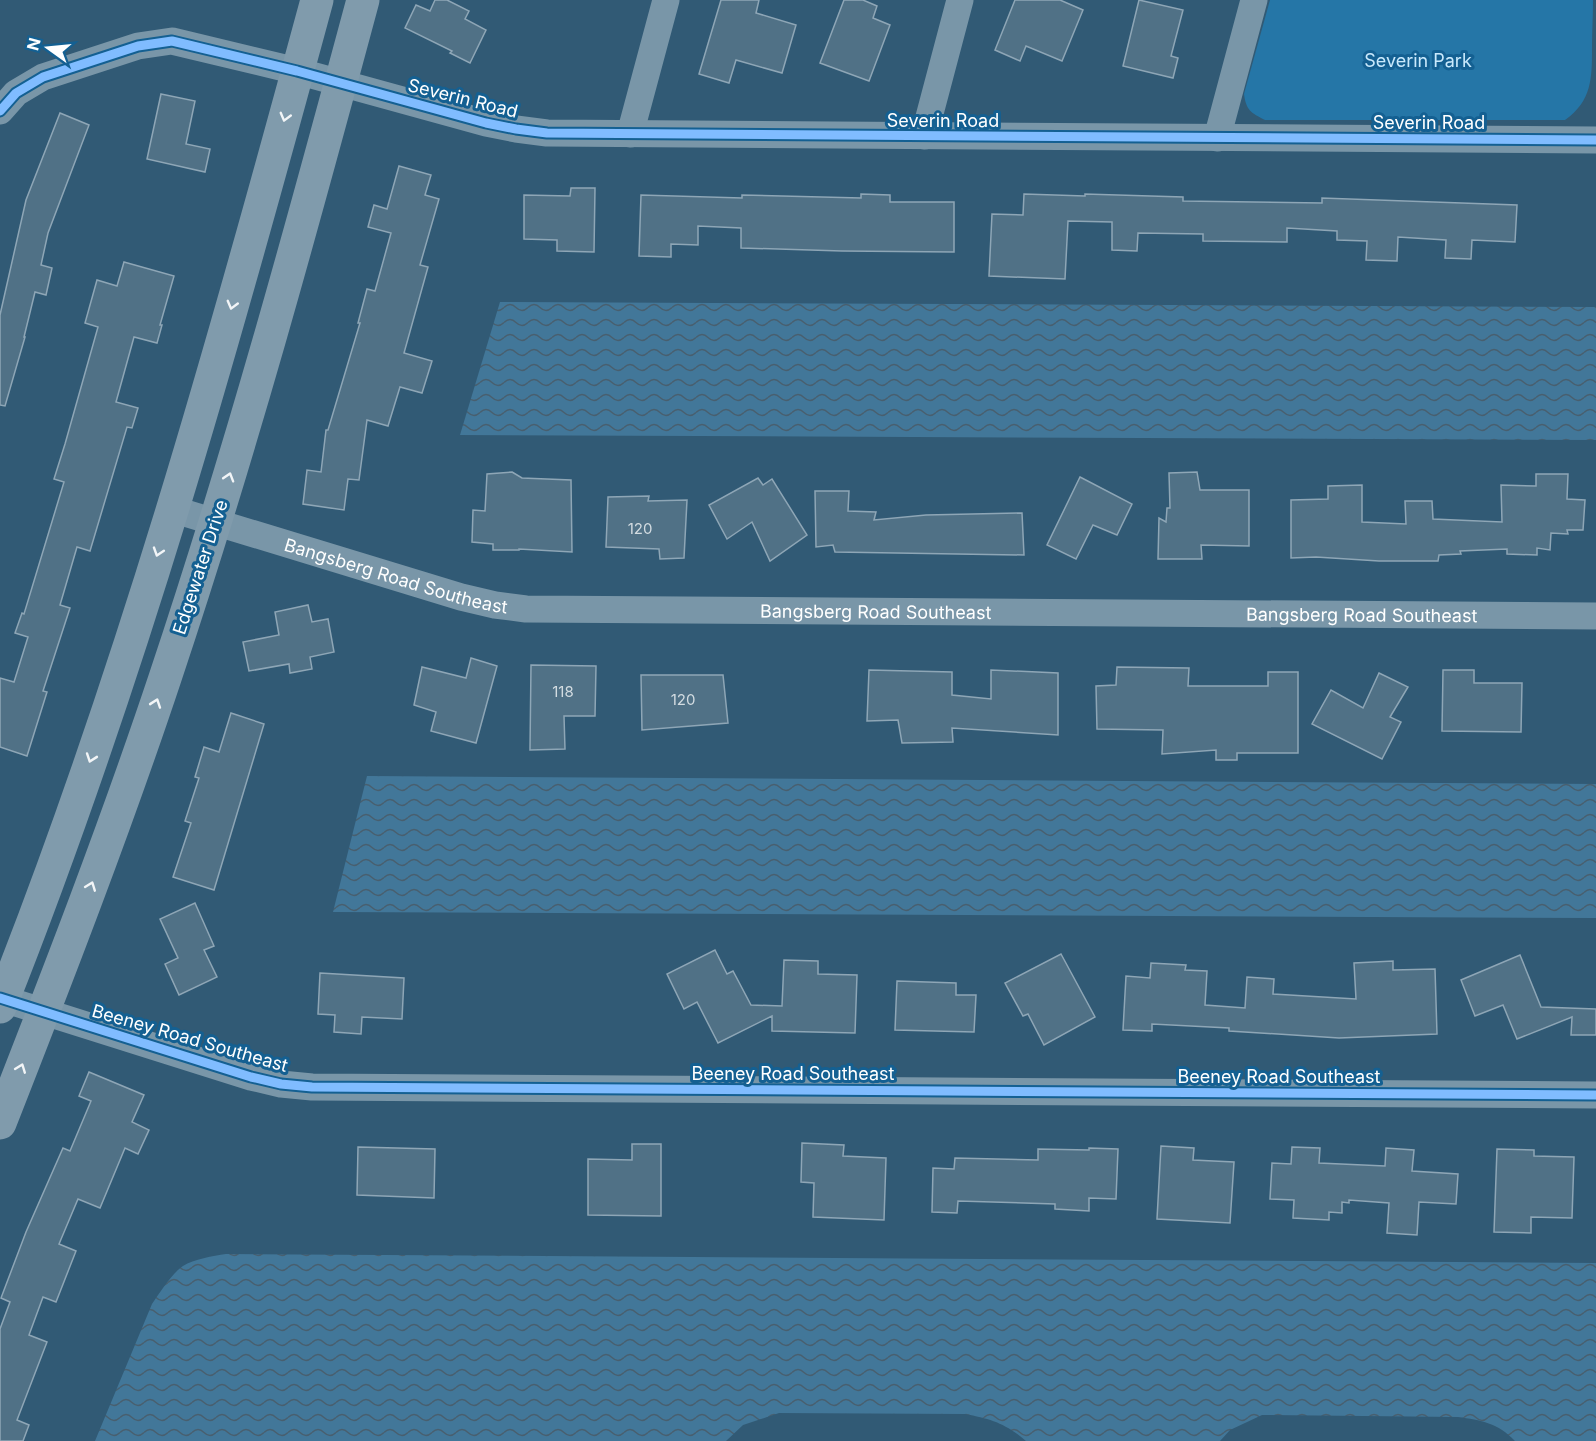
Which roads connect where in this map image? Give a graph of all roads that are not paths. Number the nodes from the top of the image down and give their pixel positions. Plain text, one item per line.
1 (316, 0) edge
2 (363, 0) edge
3 (666, 0) edge
4 (960, 0) edge
5 (1254, 0) edge
6 (297, 71) junction
7 (341, 83) junction
8 (0, 111) edge
9 (630, 134) junction
10 (924, 136) junction
11 (1217, 138) junction
12 (1596, 140) edge
13 (172, 509) junction
14 (215, 522) junction
15 (1596, 616) edge
16 (1, 1002) edge
17 (44, 1012) junction
18 (1596, 1095) edge
19 (0, 1123) edge

1 - 6 street
2 - 7 street, Edgewater Drive
3 - 9 street
4 - 10 street
5 - 11 street
6 - 7 street, Severin Road
6 - 8 street, Severin Road
6 -> 13 street
7 - 9 street, Severin Road
14 -> 7 street, Edgewater Drive
9 - 10 street, Severin Road
10 - 11 street, Severin Road
11 - 12 street, Severin Road
13 - 14 street, Bangsberg Road Southeast
13 -> 16 street
14 - 15 street, Bangsberg Road Southeast
17 -> 14 street, Edgewater Drive
16 - 17 street, Beeney Road Southeast
17 - 18 street, Beeney Road Southeast
19 -> 17 street, Edgewater Drive

